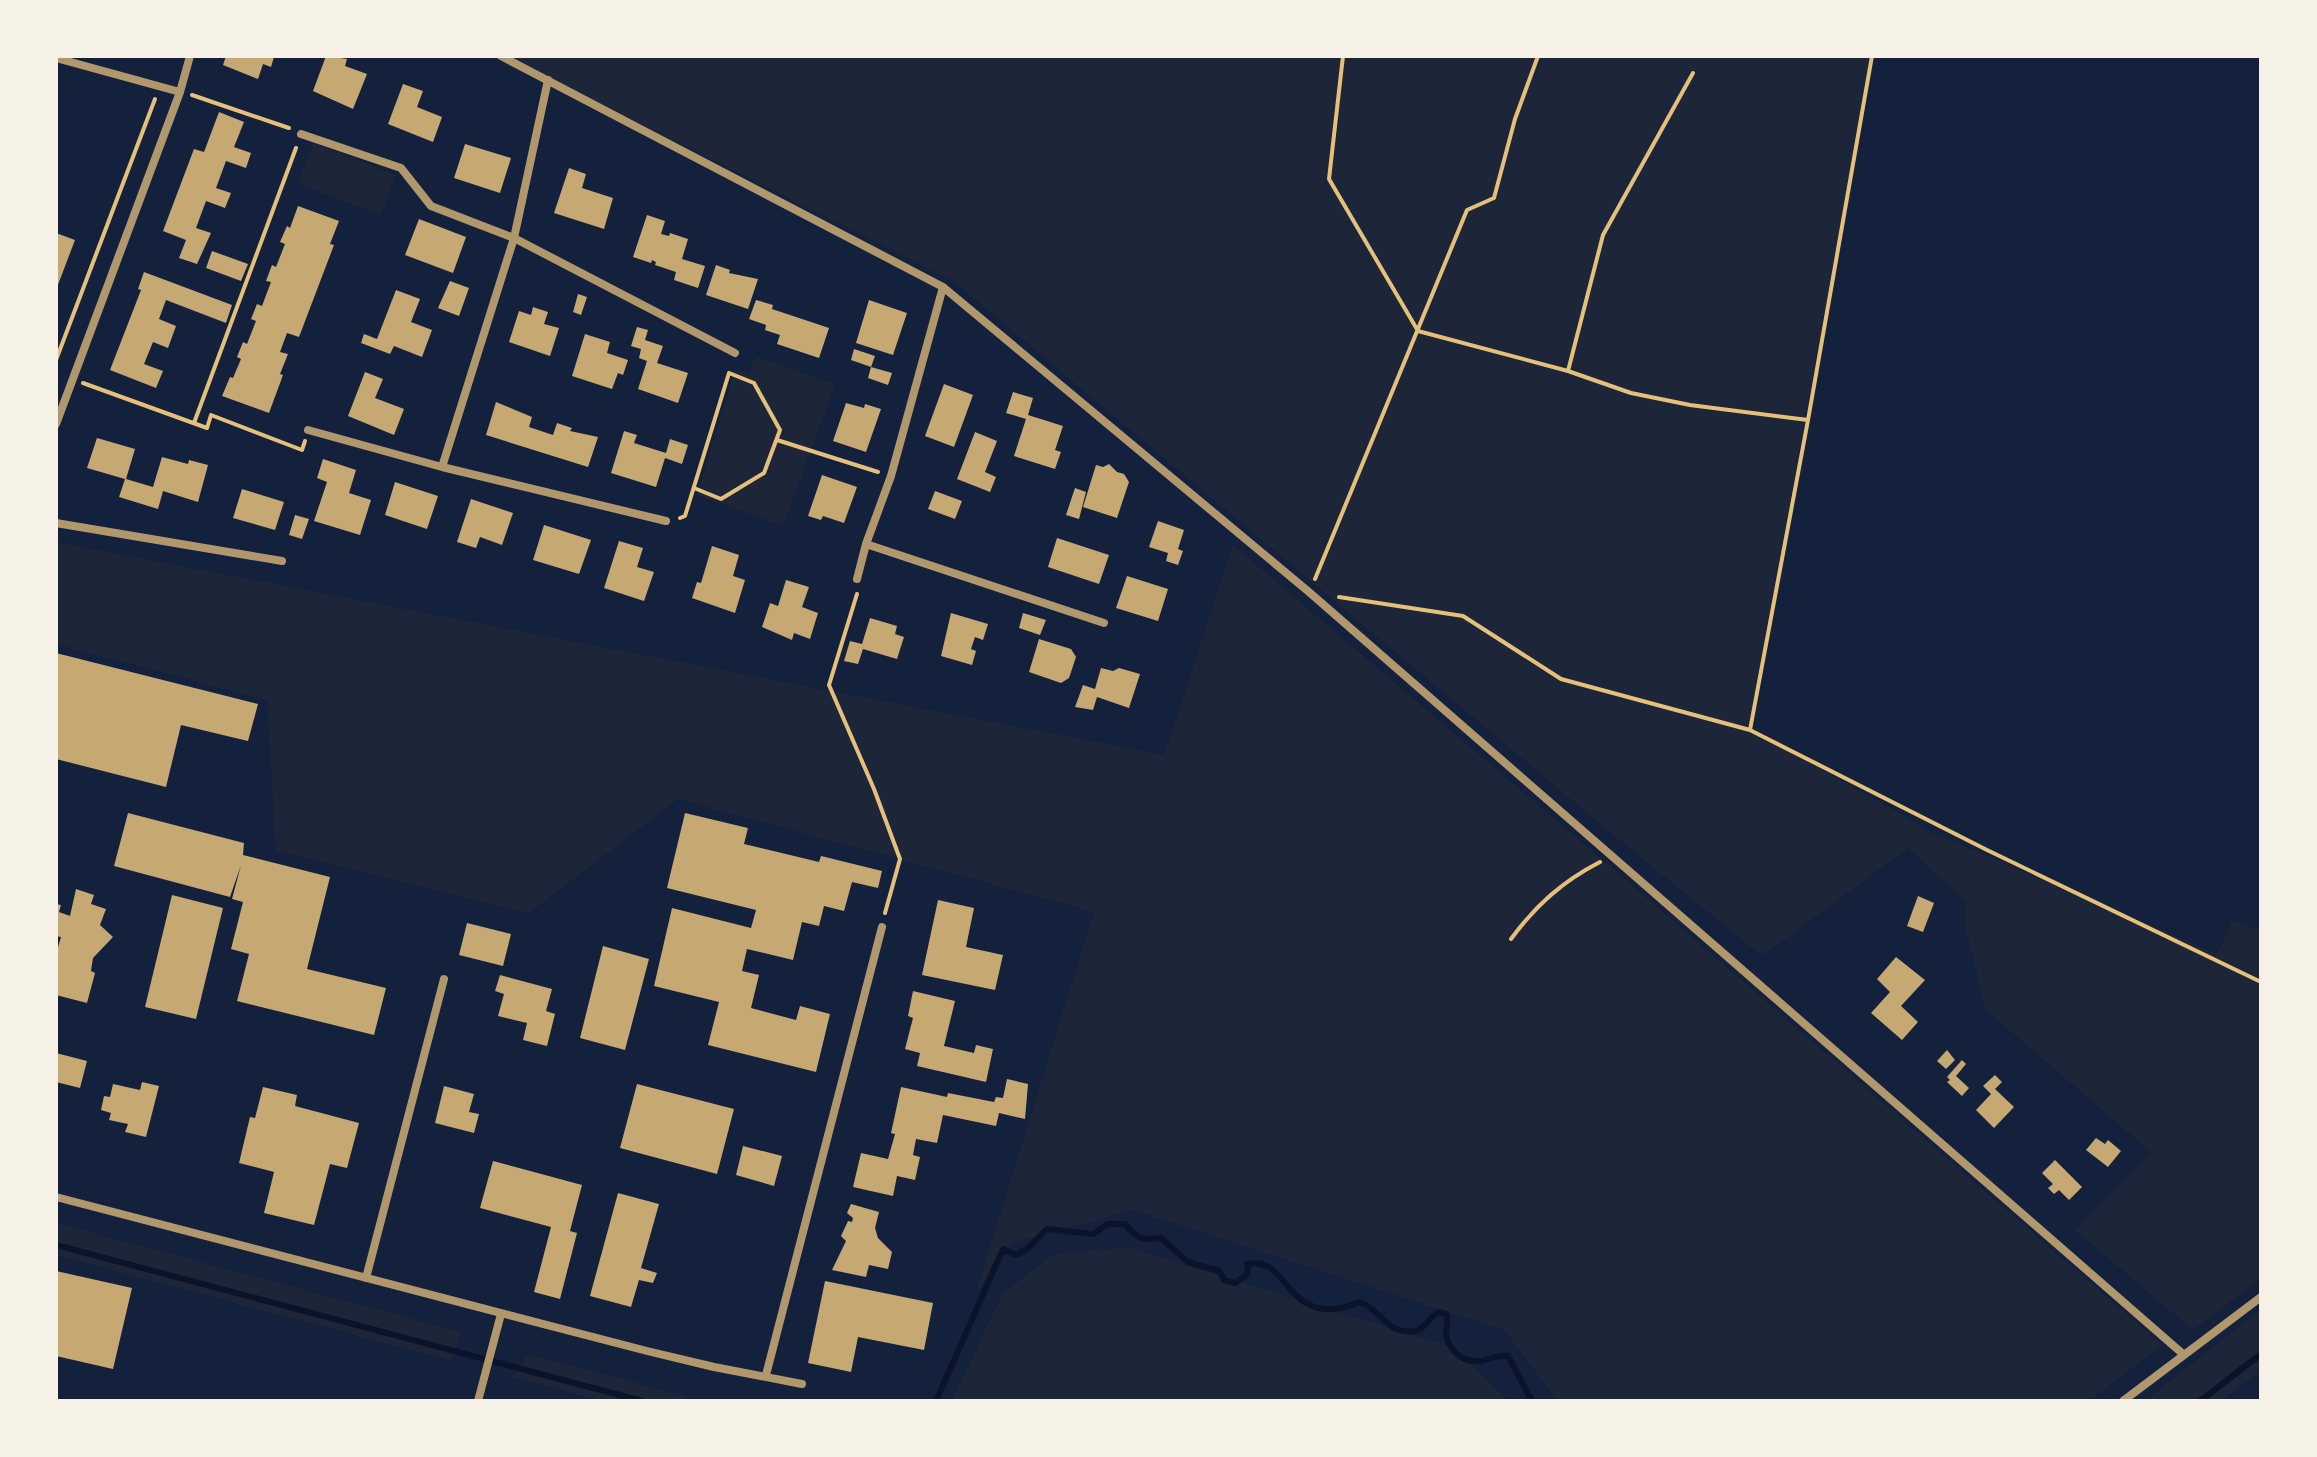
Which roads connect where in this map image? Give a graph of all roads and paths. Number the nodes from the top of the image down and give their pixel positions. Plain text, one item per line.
1 (190, 56) edge
2 (501, 56) edge
3 (1343, 56) edge
4 (1538, 56) edge
5 (1872, 56) edge
6 (56, 58) edge
7 (1693, 73) dead end
8 (548, 80) junction
9 (160, 86) junction
10 (180, 92) junction
11 (301, 134) junction
12 (514, 238) junction
13 (943, 287) junction
14 (1418, 331) junction
15 (735, 353) joint
16 (56, 360) edge
17 (1568, 371) junction
18 (729, 373) junction
19 (74, 379) junction
20 (1808, 420) junction
21 (194, 423) junction
22 (56, 424) edge
23 (308, 430) joint
24 (777, 440) junction
25 (442, 467) junction
26 (891, 476) junction
27 (694, 488) junction
28 (666, 521) joint
29 (56, 523) edge
30 (866, 544) junction
31 (282, 561) dead end
32 (857, 579) joint
33 (1309, 592) junction
34 (1104, 623) dead end
35 (1750, 730) junction
36 (1608, 855) junction
37 (882, 927) joint
38 (1511, 939) dead end
39 (444, 979) dead end
40 (2261, 982) edge
41 (56, 1197) edge
42 (366, 1278) junction
43 (2261, 1297) edge
44 (501, 1314) junction
45 (2183, 1354) junction
46 (766, 1375) junction
47 (802, 1384) dead end
48 (478, 1401) edge
49 (2123, 1401) edge

1 - 10 street
2 - 8 street
3 - 14 path
4 - 14 path
5 - 20 path
6 - 9 street
7 - 17 path
8 - 12 street
8 - 13 street
9 - 10 street
9 - 16 path
10 - 11 path
10 - 19 street
11 - 12 street
11 - 21 path
12 - 15 street
12 - 25 street
13 - 26 street
13 - 33 street
14 - 17 path
14 - 33 path
15 - 18 path
17 - 20 path
18 - 24 path
18 - 27 path
19 - 21 path
19 - 22 street
20 - 35 path
21 - 23 path
23 - 25 street
24 - 26 path
24 - 27 path
25 - 28 street
26 - 30 street
27 - 28 path
29 - 31 street
30 - 32 street
30 - 34 street
32 - 37 path
33 - 35 path
33 - 36 street
35 - 40 path
36 - 38 path
36 - 45 street
37 - 46 street
39 - 42 street
41 - 42 street
42 - 44 street
43 - 45 street
44 - 46 street
44 - 48 street
45 - 49 street
46 - 47 street

